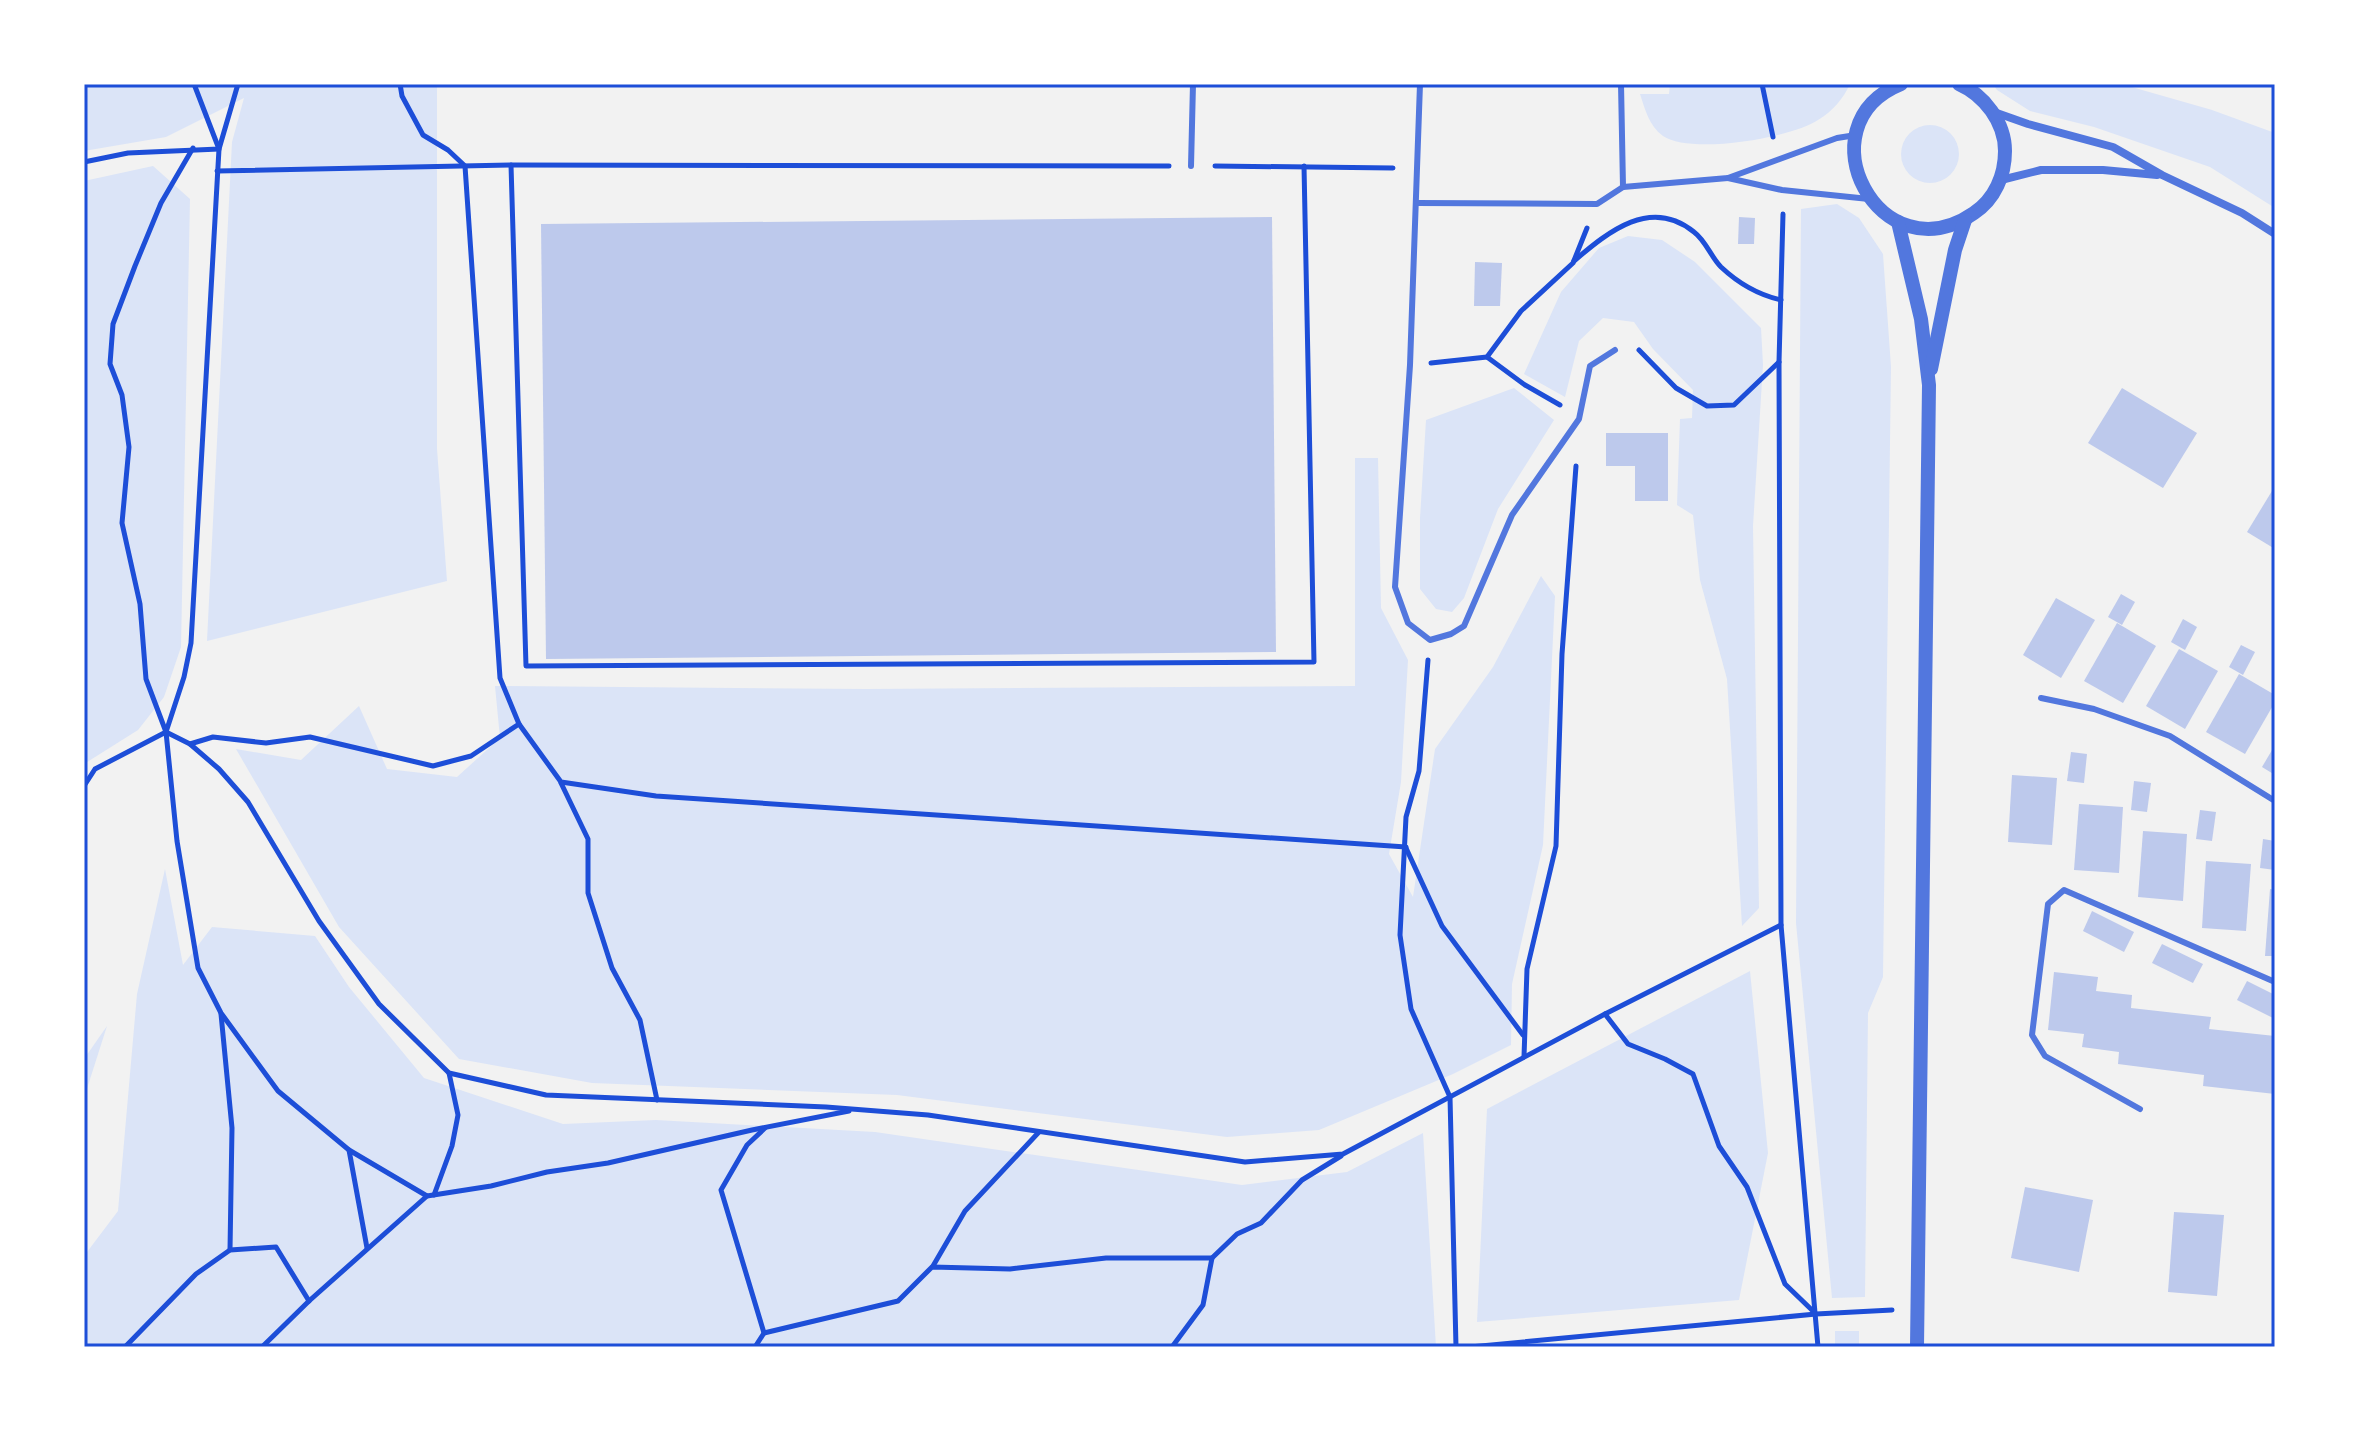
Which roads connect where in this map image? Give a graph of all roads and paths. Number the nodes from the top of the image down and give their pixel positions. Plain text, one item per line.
1 (194, 84) edge
2 (238, 84) edge
3 (400, 84) edge
4 (1193, 84) edge
5 (1420, 84) edge
6 (1621, 84) edge
7 (1762, 84) edge
8 (1961, 84) edge
9 (1893, 86) edge
10 (1993, 112) junction
11 (1856, 135) junction
12 (193, 148) junction
13 (219, 149) junction
14 (1779, 160) junction
15 (84, 162) edge
16 (511, 165) junction
17 (465, 166) junction
18 (1191, 166) junction
19 (1304, 166) junction
20 (1418, 169) junction
21 (217, 171) junction
22 (2162, 175) junction
23 (1728, 178) junction
24 (2000, 181) junction
25 (1623, 187) junction
26 (1782, 190) junction
27 (1869, 199) junction
28 (1417, 203) junction
29 (1597, 204) junction
30 (1965, 220) junction
31 (1898, 222) junction
32 (2275, 234) edge
33 (1573, 263) junction
34 (1781, 300) junction
35 (1615, 350) joint
36 (1487, 357) junction
37 (1779, 362) junction
38 (1410, 365) junction
39 (1929, 385) junction
40 (1579, 419) junction
41 (1430, 640) junction
42 (2041, 698) dead end
43 (519, 724) junction
44 (166, 732) junction
45 (190, 744) junction
46 (561, 782) junction
47 (84, 786) edge
48 (2275, 801) edge
49 (1406, 847) junction
50 (1781, 925) junction
51 (2275, 982) edge
52 (221, 1013) junction
53 (1605, 1014) junction
54 (1523, 1035) junction
55 (1524, 1057) junction
56 (449, 1073) junction
57 (1450, 1097) junction
58 (657, 1100) junction
59 (2140, 1109) dead end
60 (854, 1110) junction
61 (766, 1128) junction
62 (1039, 1132) junction
63 (349, 1150) junction
64 (1343, 1154) junction
65 (430, 1195) junction
66 (367, 1249) junction
67 (230, 1250) junction
68 (1212, 1258) junction
69 (932, 1267) junction
70 (309, 1301) junction
71 (1916, 1309) junction
72 (1816, 1314) junction
73 (764, 1333) junction
74 (125, 1347) edge
75 (262, 1347) edge
76 (755, 1347) edge
77 (1172, 1347) edge
78 (1456, 1347) edge
79 (1470, 1347) edge
80 (1818, 1347) edge
81 (1917, 1347) edge

1 - 13 path
2 - 13 path
3 - 17 path
4 - 18 lane
5 - 20 lane
6 - 25 lane
7 - 14 path
8 - 10 street
9 - 11 street
10 - 22 street
10 - 24 street
11 - 14 lane
11 - 27 street
12 - 13 path
12 - 15 path
12 - 44 path
13 - 21 path
14 - 23 lane
16 - 17 path
16 - 18 path
16 - 19 path
17 - 21 path
17 - 43 path
18 - 19 path
19 - 20 path
20 - 28 lane
21 - 44 path
22 - 24 street
22 - 32 street
23 - 25 lane
23 - 26 lane
24 - 30 street
25 - 29 lane
26 - 27 lane
26 - 34 path
27 - 31 street
28 - 29 lane
28 - 38 lane
29 - 33 path
30 - 31 street
30 - 39 street
31 - 39 street
33 - 34 path
33 - 36 path
34 - 37 path
35 - 37 path
35 - 40 lane
36 - 38 path
36 - 40 path
37 - 50 path
38 - 41 lane
39 - 71 street
40 - 41 lane
40 - 54 path
41 - 49 path
42 - 48 lane
43 - 45 path
43 - 46 path
44 - 45 path
44 - 47 path
44 - 52 path
45 - 56 path
46 - 49 path
46 - 58 path
49 - 54 path
49 - 57 path
50 - 53 path
50 - 72 path
51 - 59 lane
52 - 63 path
52 - 67 path
53 - 55 path
53 - 72 path
54 - 55 path
55 - 57 path
56 - 58 path
56 - 65 path
57 - 64 path
57 - 78 path
58 - 60 path
60 - 61 path
60 - 62 path
61 - 65 path
61 - 73 path
62 - 64 path
62 - 69 path
63 - 65 path
63 - 66 path
64 - 68 path
65 - 66 path
66 - 70 path
67 - 70 path
67 - 74 path
68 - 69 path
68 - 77 path
69 - 73 path
70 - 75 path
71 - 72 path
71 - 81 street
72 - 79 path
72 - 80 path
73 - 76 path

